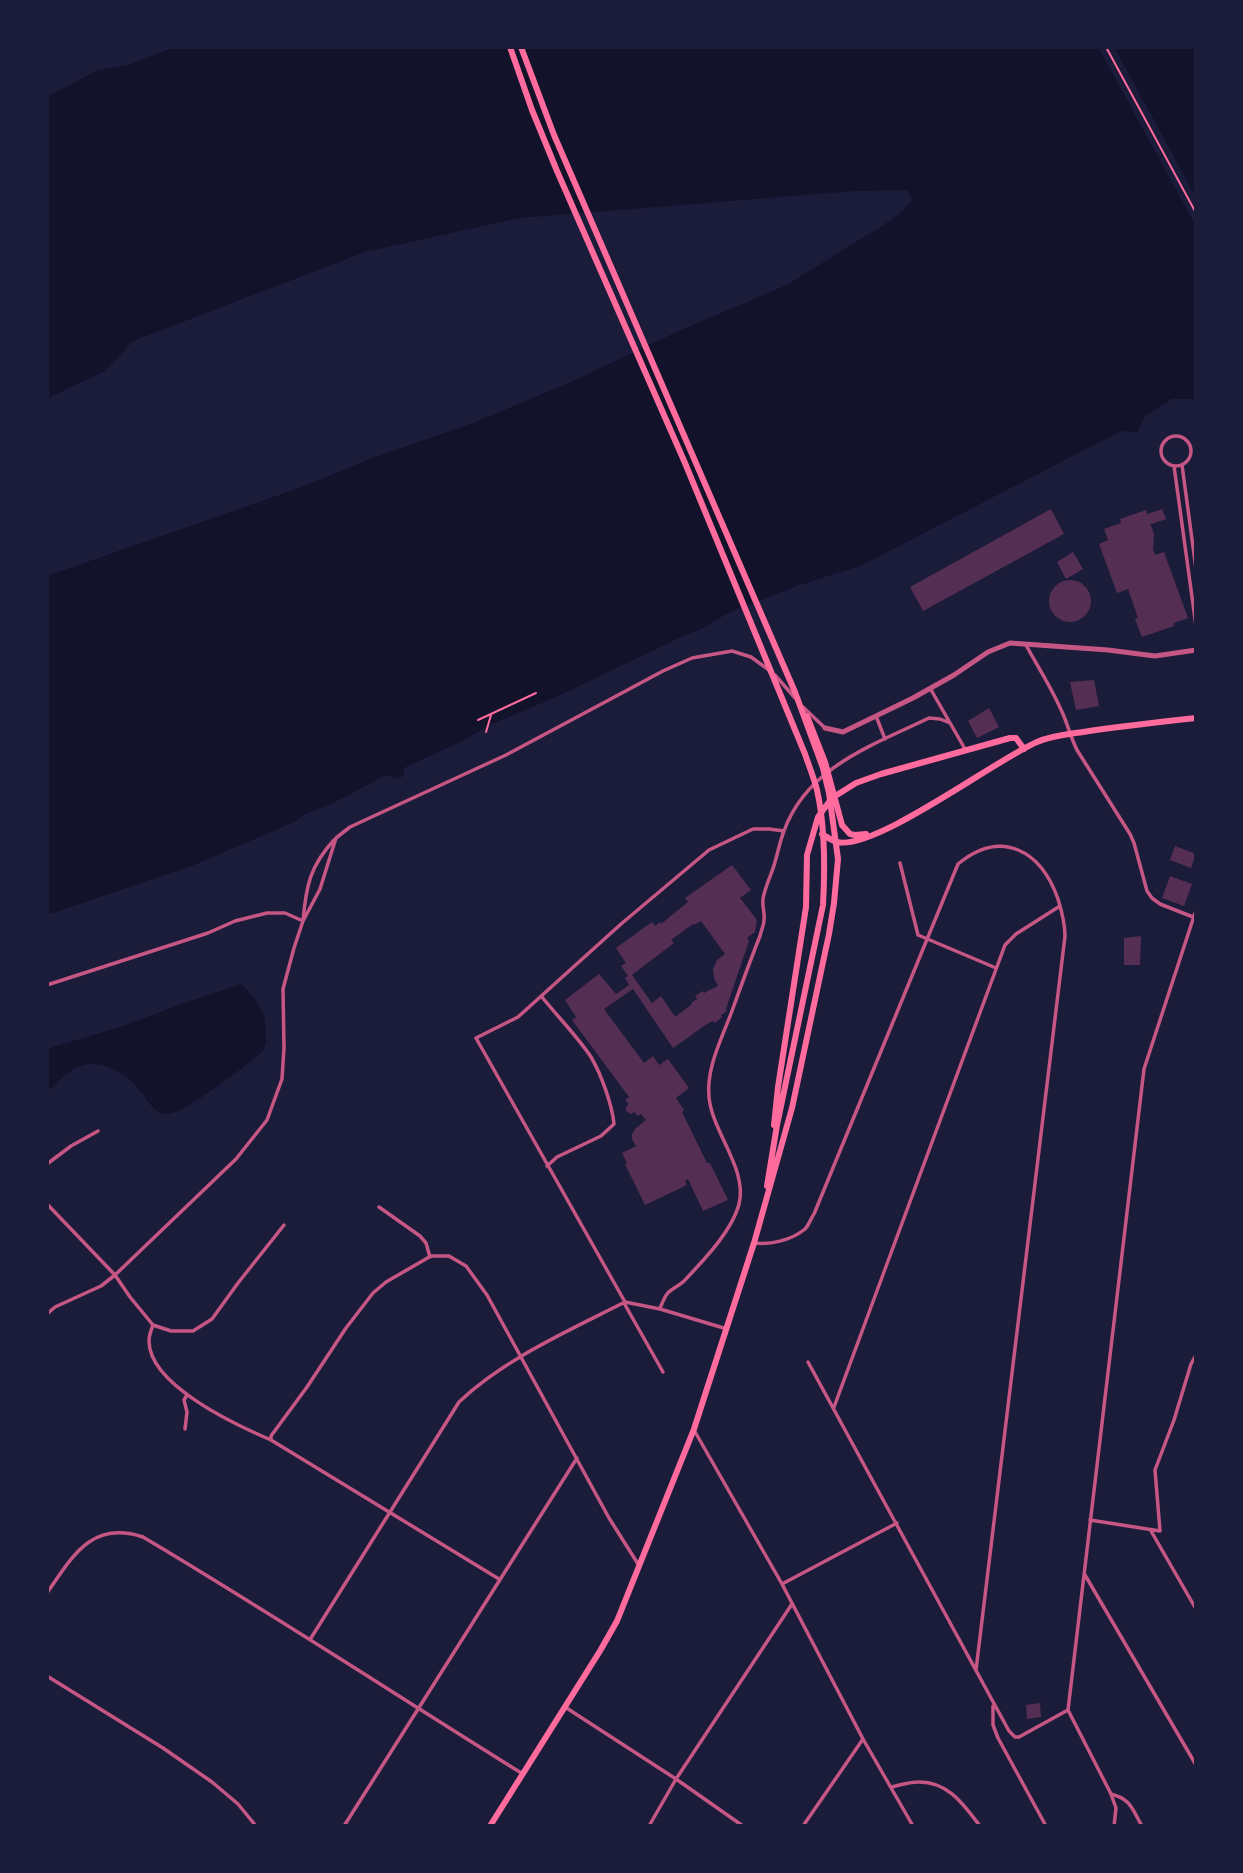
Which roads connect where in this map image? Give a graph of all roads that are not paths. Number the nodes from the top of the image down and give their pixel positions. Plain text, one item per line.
1 (510, 47) edge
2 (521, 47) edge
3 (1182, 465) junction
4 (1174, 466) junction
5 (1196, 569) edge
6 (1196, 626) edge
7 (1025, 643) junction
8 (1196, 650) edge
9 (930, 688) junction
10 (795, 692) junction
11 (876, 716) junction
12 (1196, 718) edge
13 (950, 723) junction
14 (825, 728) joint
15 (1069, 734) junction
16 (885, 739) junction
17 (1024, 748) junction
18 (965, 749) junction
19 (784, 831) junction
20 (882, 831) junction
21 (822, 834) junction
22 (336, 838) junction
23 (836, 842) junction
24 (900, 863) dead end
25 (1060, 906) junction
26 (1196, 910) edge
27 (1193, 917) junction
28 (303, 921) junction
29 (927, 940) junction
30 (996, 968) junction
31 (47, 985) edge
32 (541, 996) junction
33 (98, 1131) dead end
34 (47, 1164) edge
35 (770, 1165) junction
36 (547, 1166) junction
37 (47, 1204) edge
38 (379, 1207) dead end
39 (763, 1213) junction
40 (284, 1225) dead end
41 (754, 1243) junction
42 (430, 1257) junction
43 (115, 1275) junction
44 (625, 1303) junction
45 (660, 1309) junction
46 (47, 1314) edge
47 (153, 1325) junction
48 (726, 1329) junction
49 (1196, 1355) edge
50 (520, 1357) junction
51 (808, 1362) dead end
52 (663, 1372) dead end
53 (187, 1395) junction
54 (834, 1408) junction
55 (186, 1429) dead end
56 (694, 1429) junction
57 (271, 1440) junction
58 (577, 1458) junction
59 (389, 1513) junction
60 (1090, 1521) junction
61 (897, 1524) junction
62 (1151, 1531) junction
63 (639, 1566) junction
64 (1084, 1573) junction
65 (499, 1579) junction
66 (782, 1584) junction
67 (47, 1593) edge
68 (792, 1604) junction
69 (1196, 1609) edge
70 (310, 1639) junction
71 (976, 1670) junction
72 (47, 1676) edge
73 (993, 1703) junction
74 (565, 1707) junction
75 (418, 1709) junction
76 (1068, 1710) junction
77 (863, 1739) junction
78 (1196, 1765) edge
79 (523, 1774) junction
80 (676, 1779) junction
81 (891, 1787) junction
82 (1111, 1794) junction
83 (256, 1826) edge
84 (344, 1826) edge
85 (490, 1826) edge
86 (649, 1826) edge
87 (743, 1826) edge
88 (803, 1826) edge
89 (913, 1826) edge
90 (980, 1826) edge
91 (1046, 1826) edge
92 (1114, 1826) edge
93 (1142, 1826) edge

1 - 21 main road
2 - 10 main road
3 - 4 street
3 - 4 street
3 - 5 street
4 - 6 street
7 - 8 street
7 - 9 street
7 - 15 street
9 - 11 street
9 - 13 street
10 - 20 main road
10 - 23 main road
11 - 14 street
11 - 16 street
12 - 15 main road
13 - 16 street
13 - 18 street
14 - 22 street
15 - 17 main road
15 - 27 street
16 - 19 street
17 - 18 main road
17 - 20 main road
18 - 35 main road
19 - 32 street
19 - 45 street
20 - 23 main road
21 - 23 main road
21 - 35 main road
22 - 28 street
22 - 28 street
23 - 39 main road
24 - 29 street
25 - 29 street
25 - 30 street
25 - 71 street
26 - 27 street
27 - 60 street
28 - 31 street
28 - 43 street
29 - 30 street
29 - 41 street
30 - 54 street
32 - 36 street
32 - 36 street
33 - 34 street
35 - 39 main road
36 - 44 street
37 - 43 street
38 - 42 street
39 - 41 main road
40 - 47 street
41 - 48 main road
42 - 50 street
42 - 57 street
43 - 46 street
43 - 47 street
44 - 45 street
44 - 50 street
44 - 52 street
45 - 48 street
47 - 53 street
48 - 56 main road
49 - 62 street
50 - 58 street
50 - 59 street
51 - 54 street
53 - 55 street
53 - 57 street
54 - 61 street
56 - 63 main road
56 - 66 street
57 - 59 street
58 - 63 street
58 - 65 street
59 - 65 street
59 - 70 street
60 - 62 street
60 - 64 street
61 - 66 street
61 - 71 street
62 - 69 street
63 - 74 main road
64 - 76 street
64 - 78 street
65 - 75 street
66 - 68 street
67 - 70 street
68 - 77 street
68 - 80 street
70 - 75 street
71 - 73 street
72 - 83 street
73 - 76 street
73 - 91 street
74 - 79 main road
74 - 80 street
75 - 79 street
75 - 84 street
76 - 82 street
77 - 81 street
77 - 88 street
79 - 85 main road
80 - 86 street
80 - 87 street
81 - 89 street
81 - 90 street
82 - 92 street
82 - 93 street

